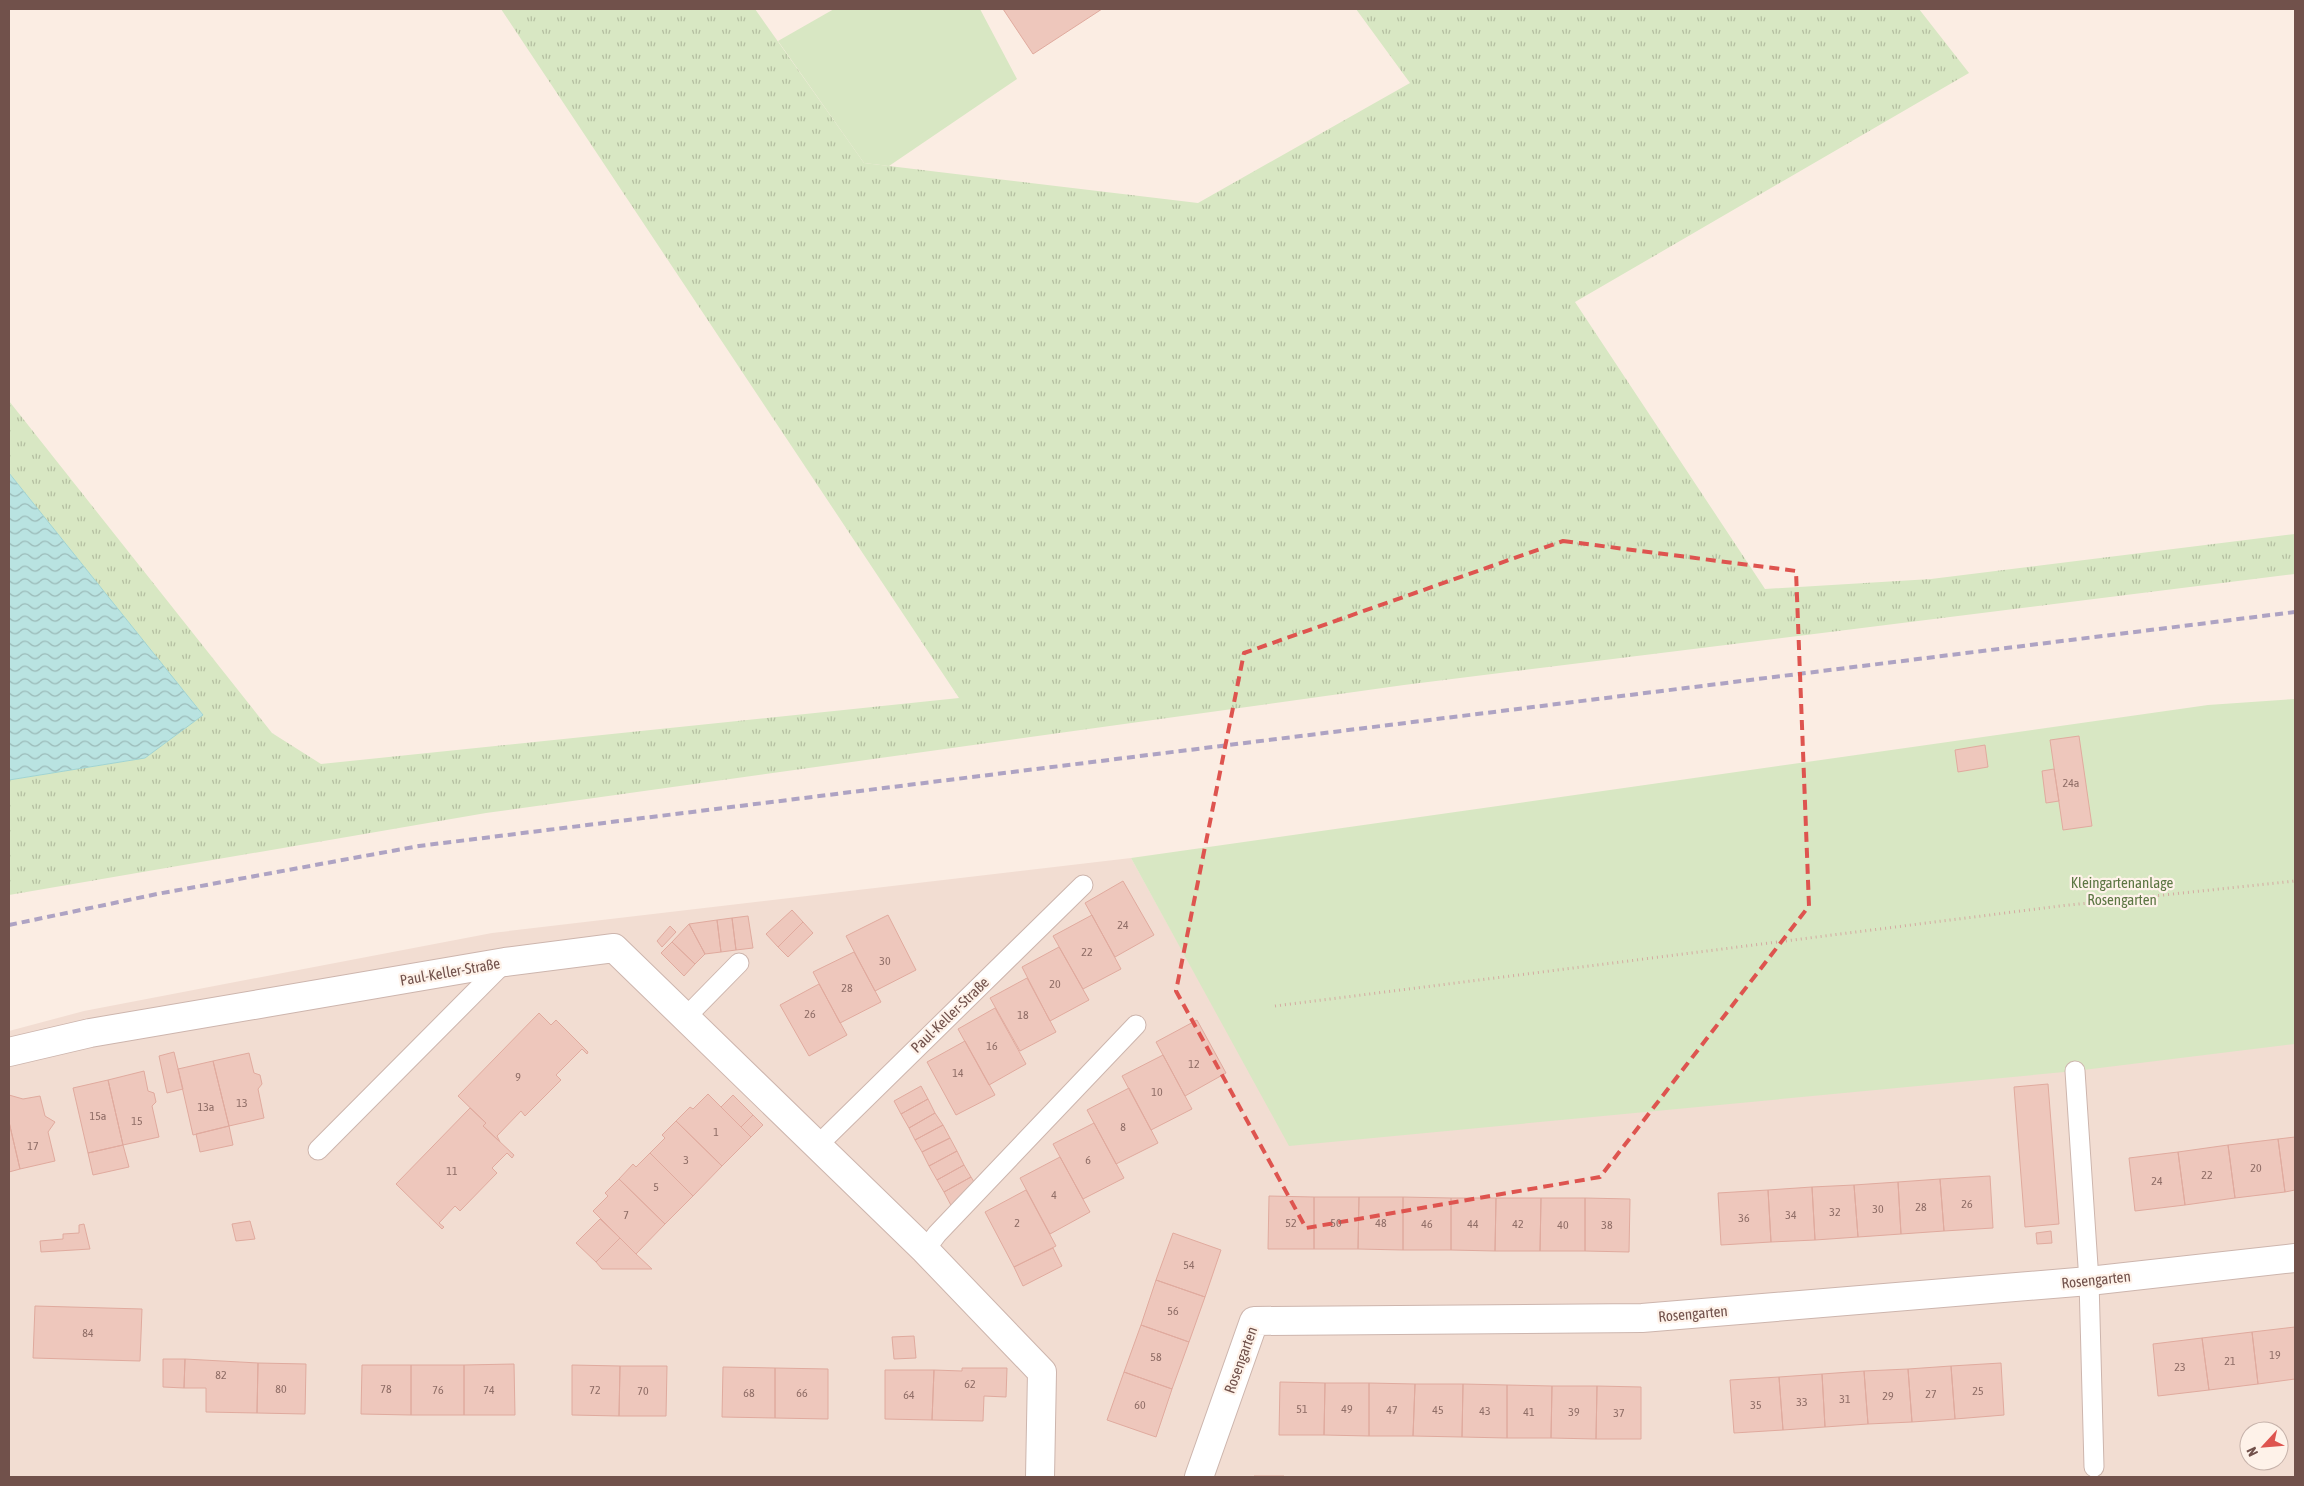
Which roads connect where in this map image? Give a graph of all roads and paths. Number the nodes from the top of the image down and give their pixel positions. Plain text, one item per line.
1 (2295, 881) edge
2 (1083, 885) dead end
3 (505, 962) junction
4 (739, 964) dead end
5 (1275, 1006) dead end
6 (686, 1017) junction
7 (1136, 1025) dead end
8 (9, 1052) edge
9 (2074, 1071) dead end
10 (818, 1145) junction
11 (318, 1150) dead end
12 (926, 1250) junction
13 (2295, 1258) edge
14 (2089, 1282) junction
15 (2094, 1467) dead end
16 (1040, 1477) edge
17 (1199, 1477) edge

1 - 5 path
2 - 10 lane, Paul-Keller-Straße
3 - 6 street, Paul-Keller-Straße
3 - 8 street, Paul-Keller-Straße
3 - 11 lane
4 - 6 lane
6 - 10 street, Paul-Keller-Straße
7 - 12 lane
9 - 14 lane
10 - 12 street, Paul-Keller-Straße
12 - 16 street, Paul-Keller-Straße
13 - 14 street, Rosengarten
14 - 15 lane
14 - 17 street, Rosengarten

